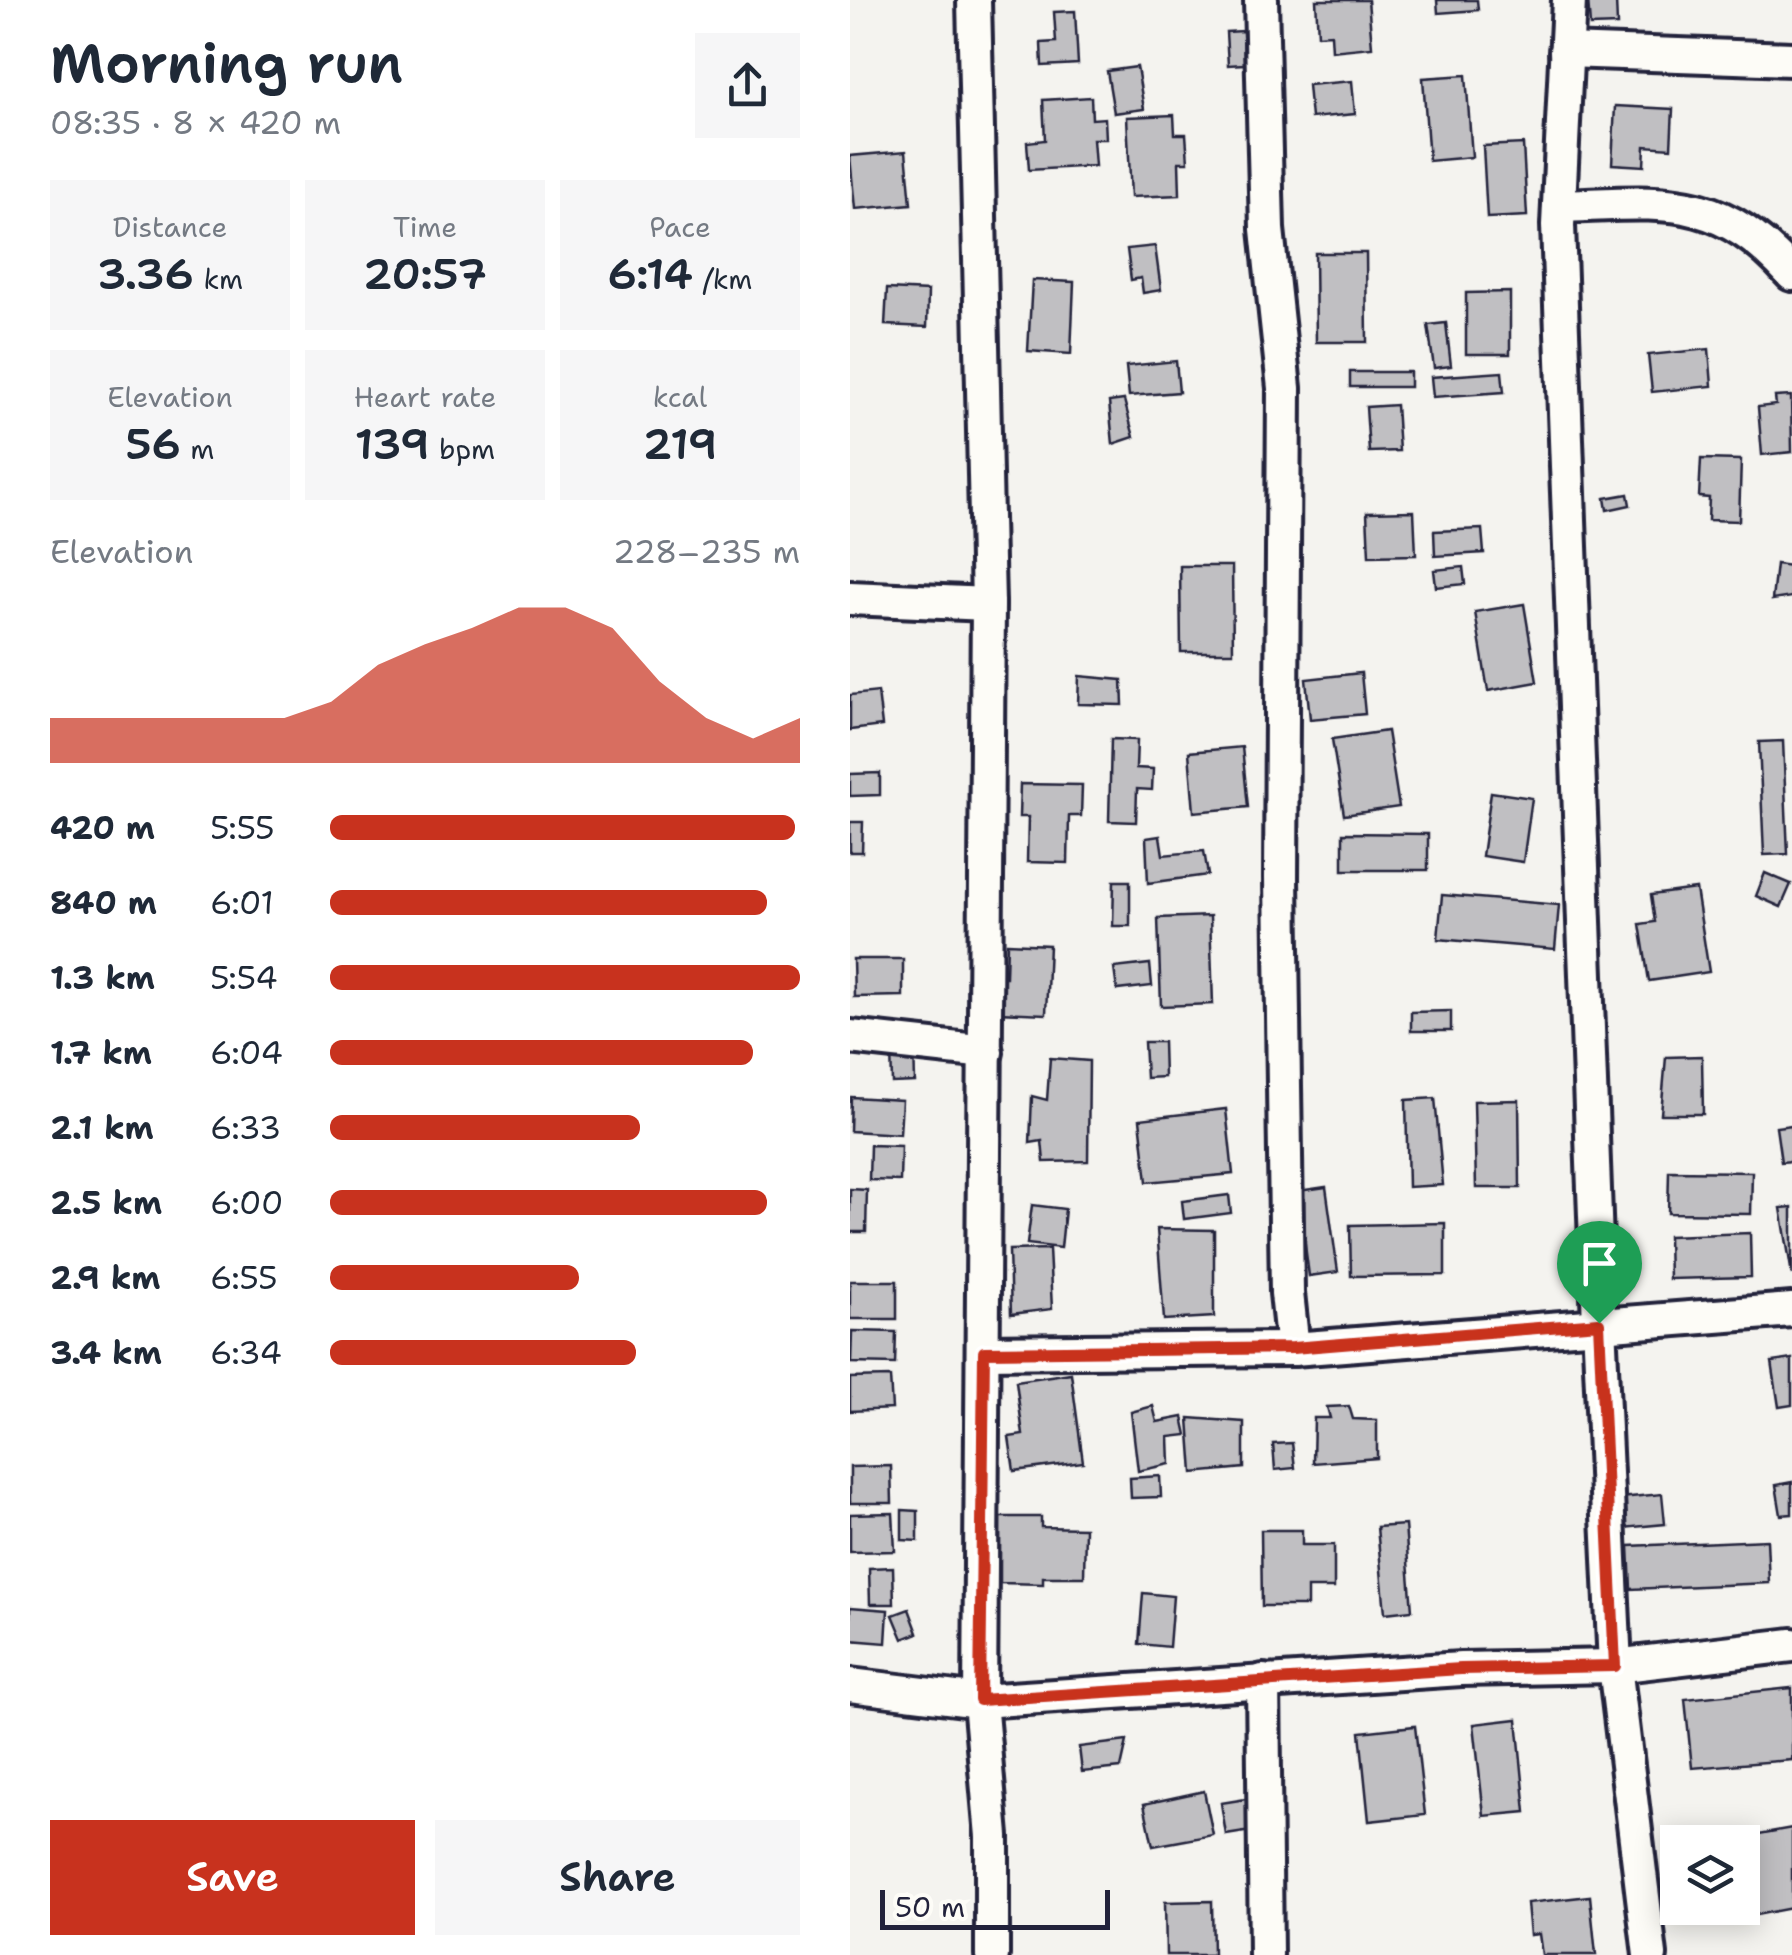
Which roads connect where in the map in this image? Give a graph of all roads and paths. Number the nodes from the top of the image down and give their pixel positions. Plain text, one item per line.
1 (974, 0) edge
2 (1261, 0) edge
3 (1568, 0) edge
4 (1566, 50) junction
5 (1792, 58) edge
6 (1558, 206) junction
7 (1792, 274) edge
8 (850, 598) edge
9 (988, 604) junction
10 (850, 1036) edge
11 (986, 1052) junction
12 (1792, 1310) edge
13 (1599, 1323) junction
14 (1293, 1348) junction
15 (984, 1352) junction
16 (1792, 1644) edge
17 (1615, 1666) junction
18 (1262, 1681) junction
19 (850, 1686) edge
20 (980, 1700) junction
21 (992, 1955) edge
22 (1266, 1955) edge
23 (1650, 1955) edge

1 - 9 street
2 - 14 street
3 - 4 street
4 - 5 street
4 - 6 street
6 - 7 street
6 - 13 street
8 - 9 street
9 - 11 street
10 - 11 street
11 - 15 street
12 - 13 street
13 - 14 street
13 - 17 street
14 - 15 street
15 - 20 street
16 - 17 street
17 - 18 street
17 - 23 street
18 - 20 street
18 - 22 street
19 - 20 street
20 - 21 street

